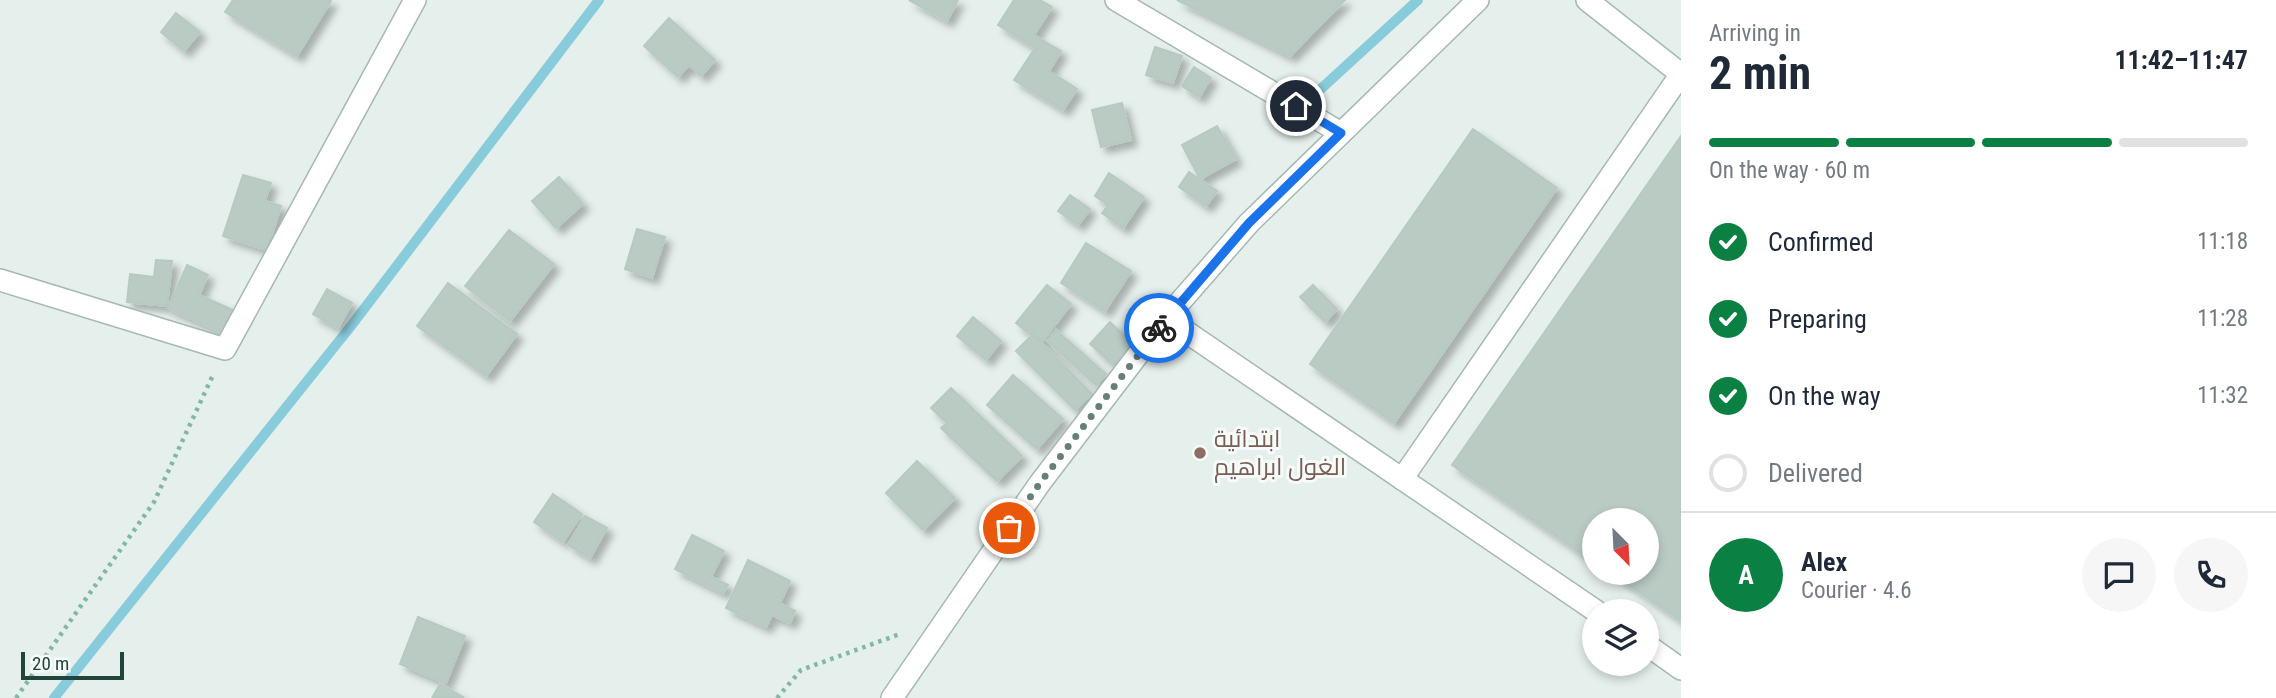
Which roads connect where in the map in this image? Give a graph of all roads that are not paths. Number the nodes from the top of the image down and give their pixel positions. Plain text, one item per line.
1 (415, 0) edge
2 (1116, 0) edge
3 (1478, 0) edge
4 (1587, 0) edge
5 (1681, 74) edge
6 (1341, 133) junction
7 (0, 280) edge
8 (1166, 318) junction
9 (1402, 479) junction
10 (1582, 601) edge
11 (1659, 653) edge
12 (1681, 669) edge
13 (892, 698) edge

1 - 7 street
2 - 6 street
3 - 6 street
4 - 5 street
5 - 9 street
6 - 8 street
8 - 9 street
8 - 13 street
9 - 10 street
11 - 12 street

